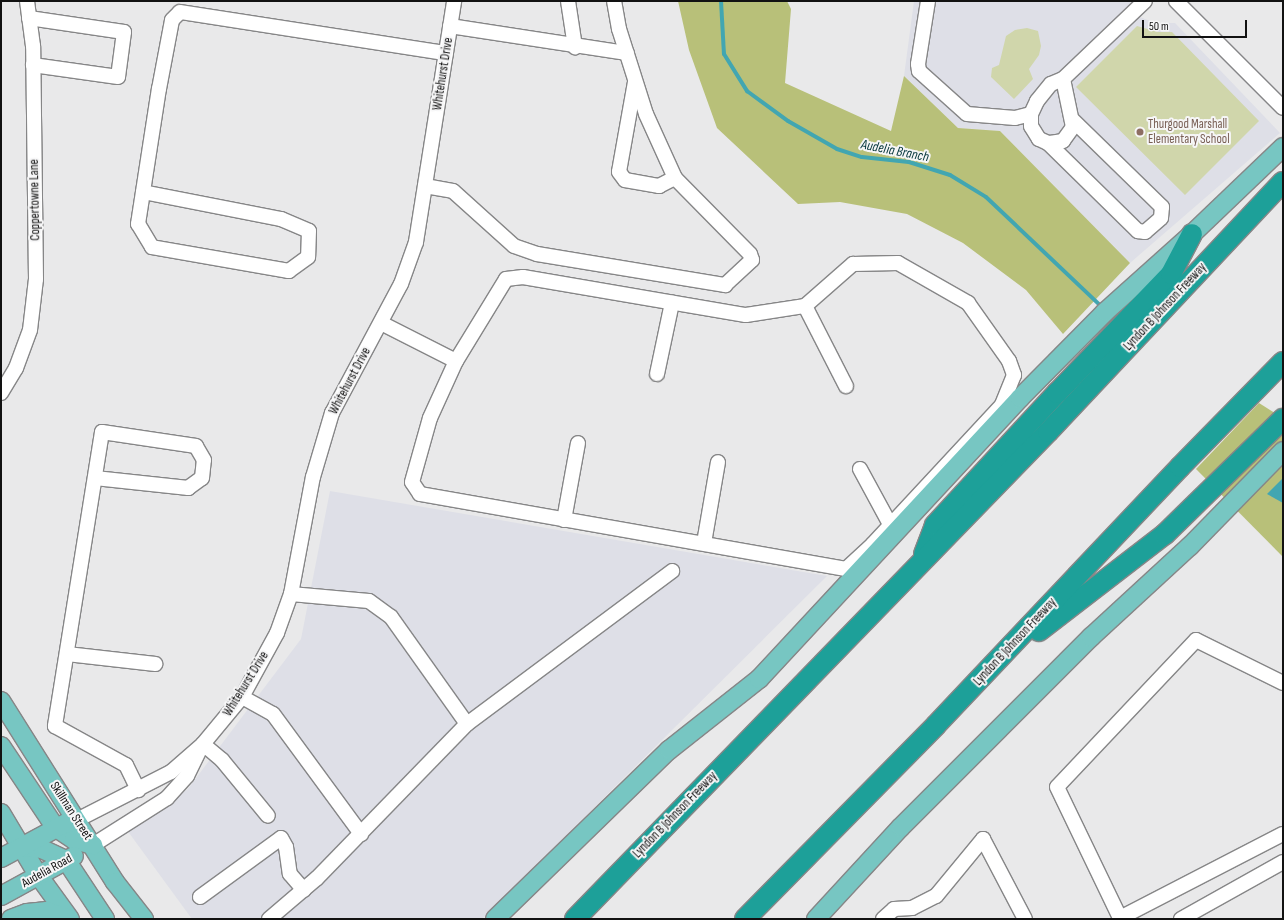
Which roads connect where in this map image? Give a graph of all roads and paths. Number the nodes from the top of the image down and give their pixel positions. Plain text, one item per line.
1 (28, 1) edge
2 (454, 1) edge
3 (568, 1) edge
4 (614, 1) edge
5 (928, 1) edge
6 (1145, 1) edge
7 (1176, 1) edge
8 (29, 18) junction
9 (450, 26) junction
10 (575, 47) junction
11 (446, 53) junction
12 (627, 53) junction
13 (33, 65) junction
14 (636, 78) junction
15 (1064, 79) junction
16 (1283, 108) edge
17 (1031, 114) junction
18 (1072, 120) junction
19 (1048, 143) junction
20 (1283, 147) edge
21 (675, 178) junction
22 (1283, 182) edge
23 (425, 186) junction
24 (143, 192) junction
25 (1192, 234) junction
26 (672, 303) junction
27 (805, 306) junction
28 (381, 323) junction
29 (456, 361) junction
30 (1283, 362) edge
31 (657, 374) dead end
32 (846, 386) dead end
33 (1, 393) edge
34 (1283, 419) edge
35 (578, 443) dead end
36 (1283, 451) edge
37 (718, 462) dead end
38 (860, 469) dead end
39 (95, 478) junction
40 (564, 520) junction
41 (891, 526) junction
42 (704, 543) junction
43 (920, 563) junction
44 (672, 571) dead end
45 (291, 594) junction
46 (67, 654) junction
47 (155, 664) dead end
48 (990, 669) junction
49 (1283, 684) edge
50 (242, 697) junction
51 (1, 701) edge
52 (467, 724) junction
53 (203, 744) junction
54 (1, 746) edge
55 (138, 790) junction
56 (1, 813) edge
57 (268, 816) dead end
58 (77, 820) junction
59 (55, 827) junction
60 (361, 834) junction
61 (1283, 834) edge
62 (94, 845) junction
63 (21, 847) junction
64 (1, 858) edge
65 (66, 860) junction
66 (1283, 862) edge
67 (38, 875) junction
68 (304, 890) junction
69 (1, 896) edge
70 (200, 897) dead end
71 (12, 919) edge
72 (70, 919) edge
73 (105, 919) edge
74 (144, 919) edge
75 (269, 919) edge
76 (495, 919) edge
77 (575, 919) edge
78 (745, 919) edge
79 (816, 919) edge
80 (883, 919) edge
81 (1025, 919) edge
82 (1181, 919) edge

1 - 8 street, Coppertowne Lane
2 - 9 street, Whitehurst Drive
3 - 10 street
4 - 12 street
5 - 17 street
6 - 15 street
7 - 16 street
8 - 13 street, Coppertowne Lane
8 - 13 street
9 - 10 street
9 - 11 street, Whitehurst Drive
10 - 12 street
11 - 23 street, Whitehurst Drive
11 - 24 street
12 - 14 street
13 - 33 street, Coppertowne Lane
14 - 21 street
14 - 21 street
15 - 17 street
15 - 18 street
17 - 19 street
18 - 19 street
18 - 19 street
20 - 25 main road
21 - 23 street
22 - 43 highway, Lyndon B Johnson Freeway
23 - 28 street, Whitehurst Drive
24 - 24 street
25 - 43 highway
25 - 76 main road
26 - 27 street
26 - 29 street
26 - 31 street
27 - 32 street
27 - 41 street
28 - 29 street
28 - 45 street, Whitehurst Drive
29 - 40 street
30 - 48 highway, Lyndon B Johnson Freeway
34 - 48 highway
35 - 40 street
36 - 79 main road
37 - 42 street
38 - 41 street
39 - 39 street
39 - 46 street
40 - 42 street
41 - 42 street
43 - 77 highway, Lyndon B Johnson Freeway
44 - 52 street
45 - 50 street, Whitehurst Drive
45 - 52 street
46 - 47 street
46 - 55 street
48 - 78 highway, Lyndon B Johnson Freeway
49 - 61 street
50 - 53 street, Whitehurst Drive
50 - 60 street
51 - 58 main road, Skillman Street
52 - 60 street
53 - 55 street, Whitehurst Drive
53 - 57 street
53 - 62 street, Whitehurst Drive
54 - 59 main road
55 - 58 street, Whitehurst Drive
56 - 63 main road
58 - 59 main road
58 - 62 main road, Skillman Street
59 - 62 main road
59 - 63 main road
60 - 68 street
62 - 65 main road, Audelia Road
62 - 74 main road, Skillman Street
63 - 64 main road
63 - 65 main road
63 - 67 main road
65 - 67 main road, Audelia Road
65 - 73 main road
66 - 82 street
67 - 69 main road, Audelia Road
67 - 72 main road
68 - 70 street
68 - 75 street
71 - 72 main road
80 - 81 street

